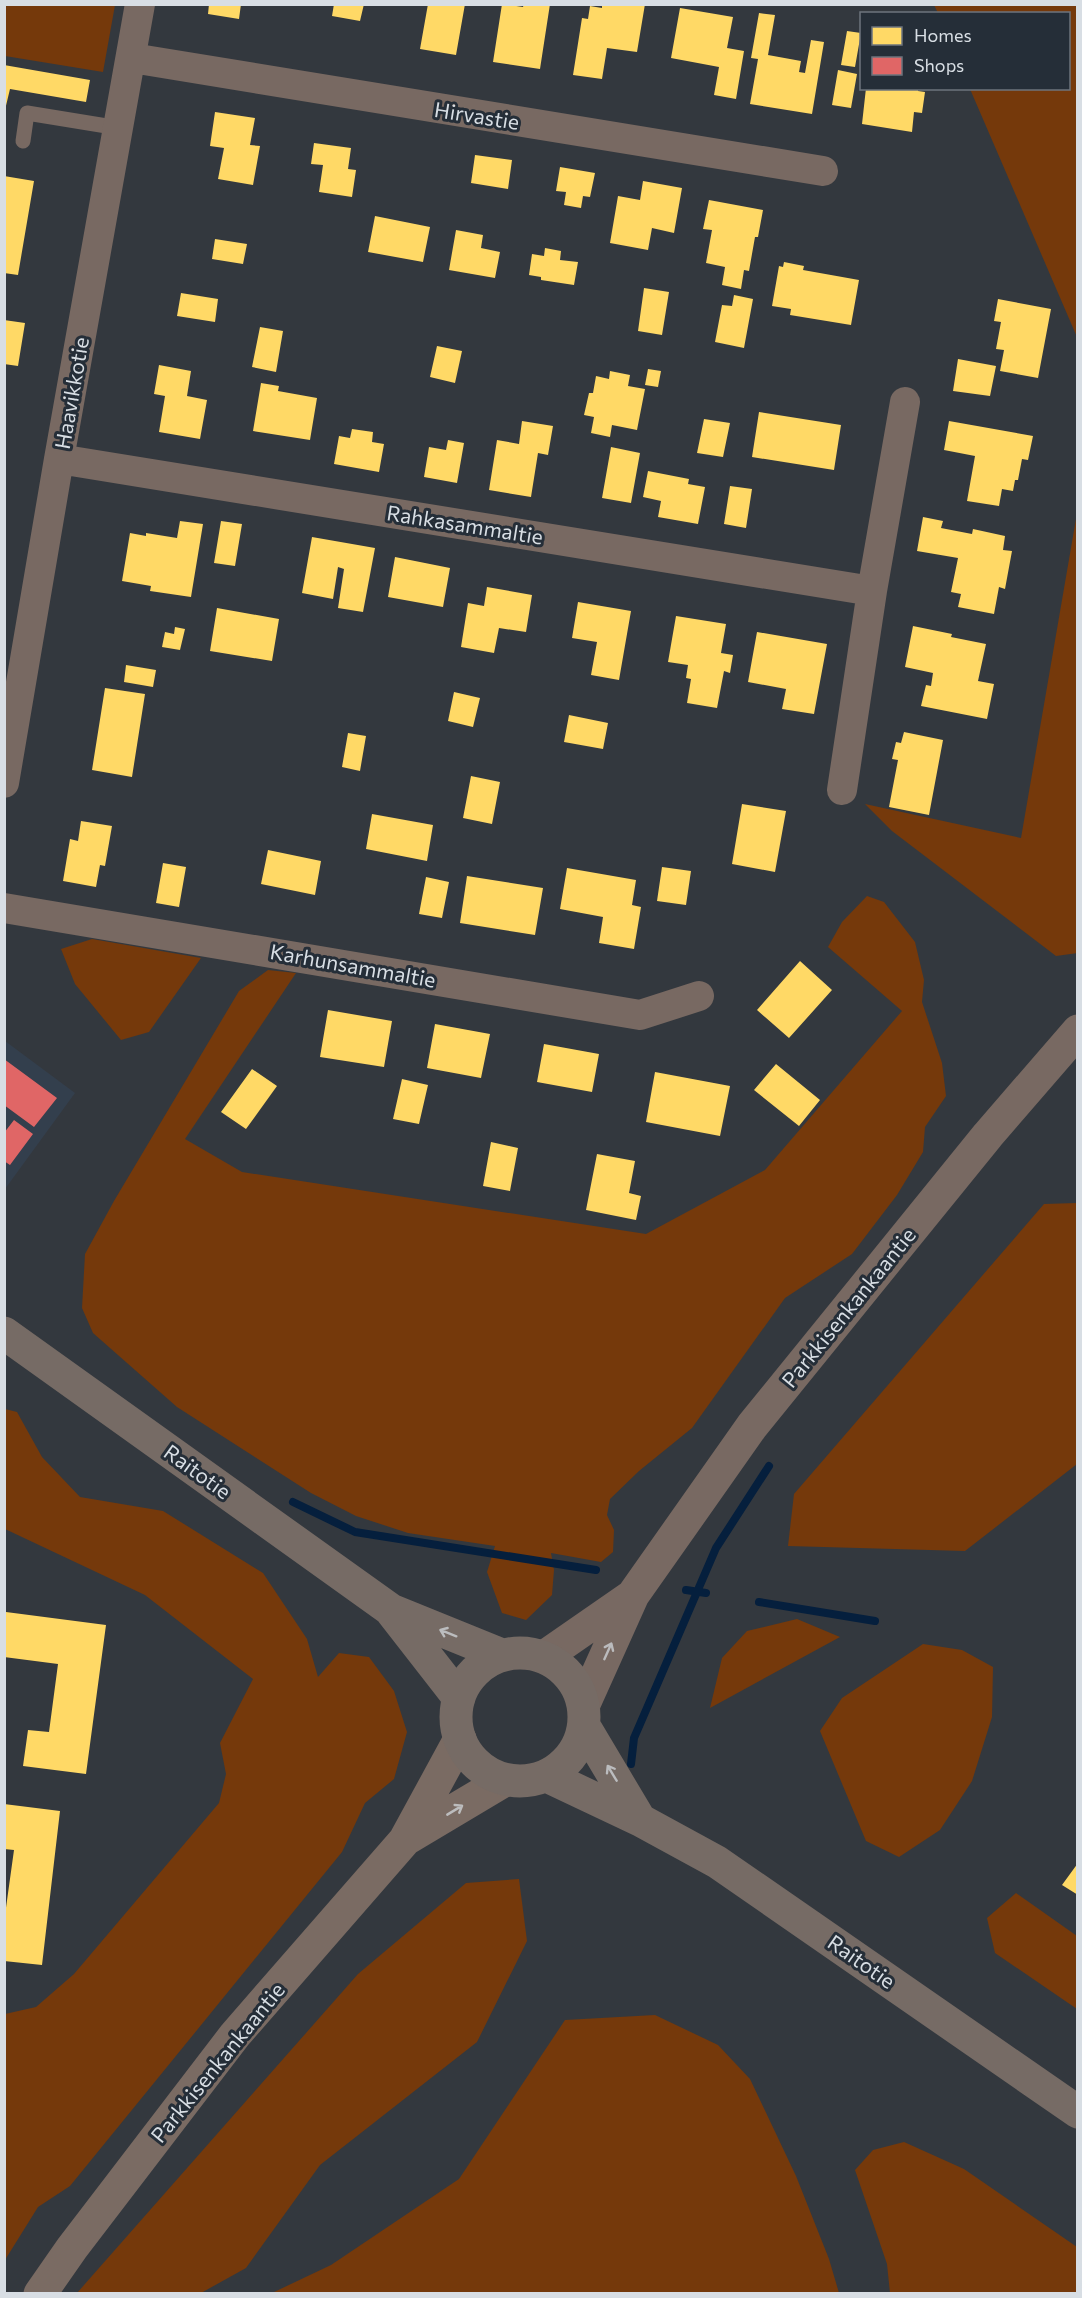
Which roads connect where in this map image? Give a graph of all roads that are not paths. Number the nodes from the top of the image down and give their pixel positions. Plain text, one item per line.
1 (140, 4) edge
2 (132, 58) junction
3 (119, 128) junction
4 (23, 141) dead end
5 (823, 171) dead end
6 (905, 402) dead end
7 (59, 459) junction
8 (872, 591) junction
9 (4, 783) edge
10 (842, 790) dead end
11 (4, 908) edge
12 (699, 996) dead end
13 (1077, 1031) edge
14 (4, 1333) edge
15 (633, 1595) junction
16 (391, 1610) junction
17 (502, 1655) junction
18 (544, 1657) junction
19 (459, 1698) junction
20 (584, 1715) junction
21 (460, 1739) junction
22 (547, 1776) junction
23 (505, 1780) junction
24 (640, 1820) junction
25 (405, 1840) junction
26 (1077, 2112) edge
27 (40, 2294) edge

1 - 2 street, Haavikkotie
2 - 3 street, Haavikkotie
2 - 5 street, Hirvastie
3 - 4 lane
3 - 7 street, Haavikkotie
6 - 8 street
7 - 8 street, Rahkasammaltie
7 - 9 street, Haavikkotie
8 - 10 street
11 - 12 street, Karhunsammaltie
13 - 15 street, Parkkisenkankaantie
14 - 16 main road, Raitotie
15 - 18 street, Parkkisenkankaantie
20 -> 15 street, Parkkisenkankaantie
17 -> 16 main road, Raitotie
16 - 19 main road, Raitotie
17 - 18 main road
17 - 19 main road
18 - 20 main road
19 - 21 main road
20 - 22 main road
24 -> 20 main road
21 - 23 main road
21 - 25 main road, Parkkisenkankaantie
22 - 23 main road
22 - 24 main road, Raitotie
25 -> 23 main road, Parkkisenkankaantie
24 - 26 main road, Raitotie
25 - 27 main road, Parkkisenkankaantie

